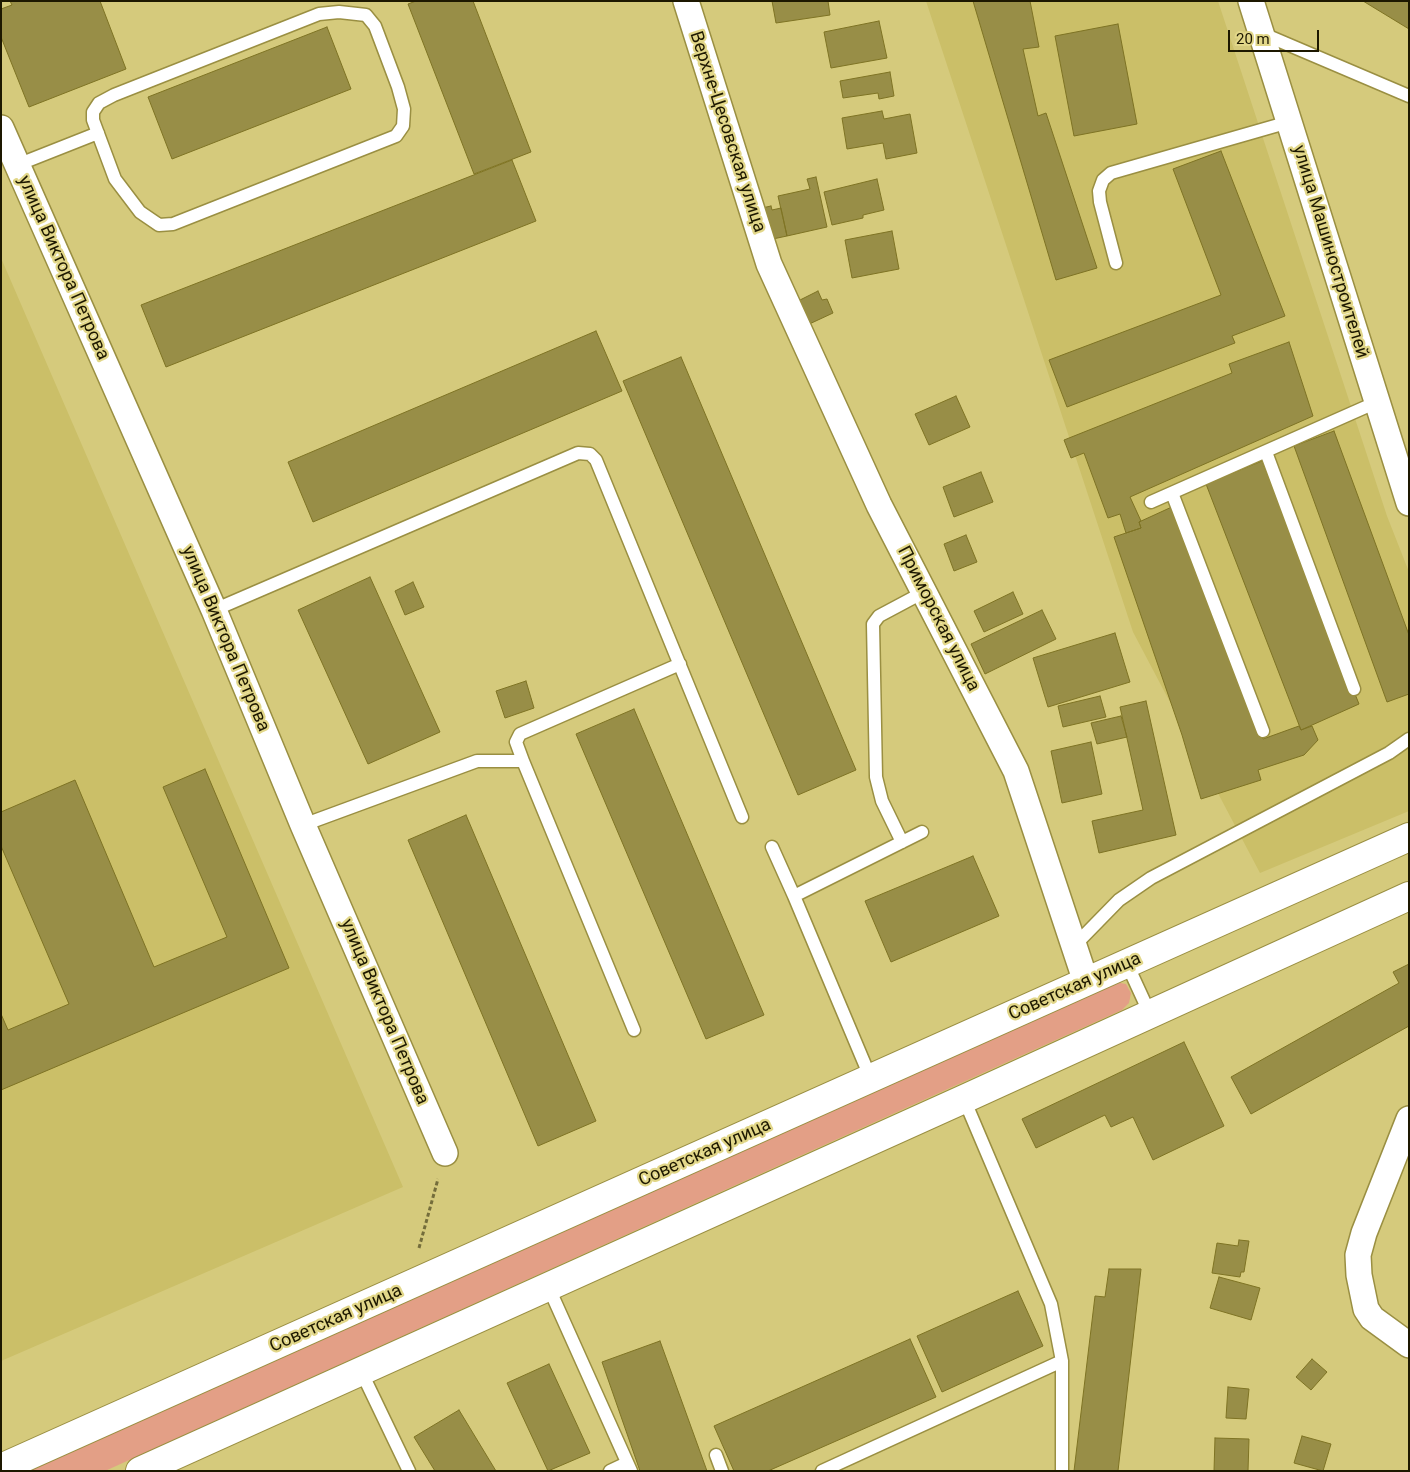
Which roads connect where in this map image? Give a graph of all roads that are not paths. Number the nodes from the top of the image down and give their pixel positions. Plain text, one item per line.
1 (686, 1) edge
2 (1251, 1) edge
3 (1261, 33) junction
4 (1409, 96) edge
5 (1289, 122) junction
6 (1, 128) edge
7 (98, 133) junction
8 (17, 164) junction
9 (1116, 262) dead end
10 (769, 264) joint
11 (1377, 402) junction
12 (1266, 452) junction
13 (1172, 493) junction
14 (1151, 502) dead end
15 (1409, 502) edge
16 (924, 592) junction
17 (214, 610) junction
18 (680, 664) junction
19 (1354, 688) dead end
20 (1263, 731) dead end
21 (1409, 739) edge
22 (523, 761) junction
23 (742, 817) dead end
24 (303, 825) junction
25 (922, 832) dead end
26 (1409, 837) edge
27 (902, 842) junction
28 (772, 847) dead end
29 (794, 896) junction
30 (1409, 896) edge
31 (1074, 946) junction
32 (1127, 964) junction
33 (1086, 982) junction
34 (1150, 1014) junction
35 (634, 1030) dead end
36 (871, 1079) junction
37 (964, 1099) junction
38 (1409, 1119) edge
39 (445, 1152) road end
40 (548, 1286) junction
41 (1409, 1345) edge
42 (1062, 1361) junction
43 (361, 1370) junction
44 (716, 1455) dead end
45 (629, 1467) edge
46 (1, 1468) edge
47 (140, 1471) edge
48 (409, 1471) edge
49 (610, 1471) edge
50 (722, 1471) edge
51 (822, 1471) edge
52 (1062, 1471) edge

1 - 10 street, Верхне-Цесовская улица
2 - 3 street, улица Машиностроителей
3 - 4 lane
3 - 5 street, улица Машиностроителей
5 - 9 lane
5 - 11 street, улица Машиностроителей
6 - 8 street, улица Виктора Петрова
7 - 7 lane
7 - 8 lane
8 - 17 street, улица Виктора Петрова
10 - 16 street, Приморская улица
11 - 12 lane
11 - 15 street, улица Машиностроителей
12 - 13 lane
12 - 19 lane
13 - 14 lane
13 - 20 lane
16 - 27 lane
16 - 31 street, Приморская улица
17 - 18 lane
17 - 24 street, улица Виктора Петрова
18 - 22 lane
18 - 23 lane
21 - 31 lane
22 - 24 lane
22 - 35 lane
24 - 39 street, улица Виктора Петрова
25 - 27 lane
26 - 32 main road, Советская улица
27 - 29 lane
28 - 29 lane
29 - 36 lane
30 - 34 main road
31 - 33 street, Приморская улица
32 - 33 main road, Советская улица
32 - 34 lane
33 - 36 main road, Советская улица
34 - 37 main road
36 - 46 main road, Советская улица
37 - 40 main road
37 - 42 lane
38 - 41 street
40 - 43 main road
40 - 45 lane
42 - 51 lane
42 - 52 lane
43 - 47 main road
43 - 48 lane
44 - 50 lane
45 - 49 lane

